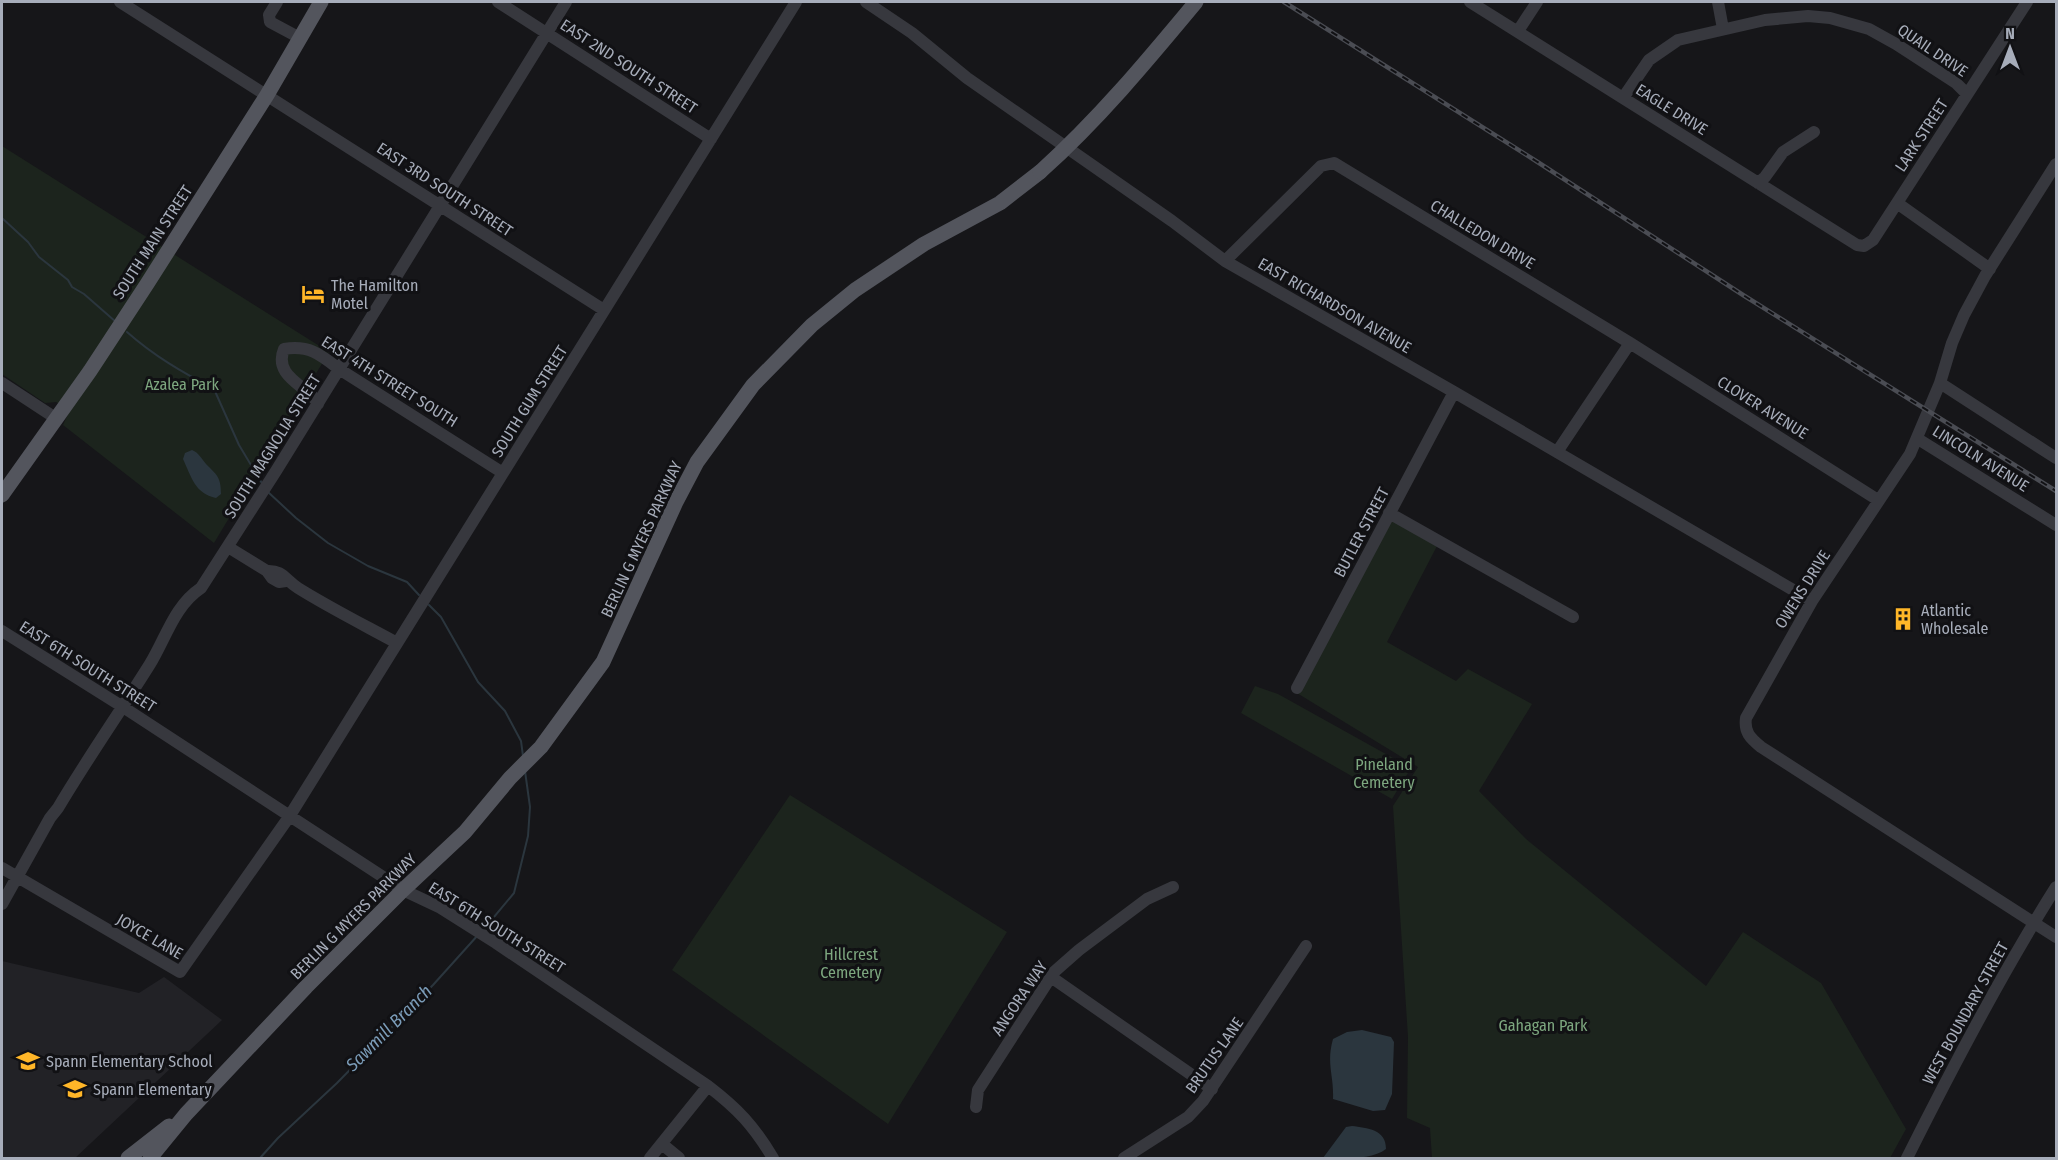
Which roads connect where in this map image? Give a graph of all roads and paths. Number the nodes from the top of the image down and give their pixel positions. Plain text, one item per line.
1 (120, 2) edge
2 (277, 2) edge
3 (321, 2) edge
4 (498, 2) edge
5 (566, 2) edge
6 (796, 2) edge
7 (867, 2) edge
8 (1196, 2) edge
9 (1470, 2) edge
10 (1537, 2) edge
11 (1718, 2) edge
12 (2026, 2) edge
13 (1723, 30) junction
14 (1518, 31) junction
15 (546, 33) junction
16 (300, 38) junction
17 (1967, 94) junction
18 (267, 95) junction
19 (1623, 98) junction
20 (1814, 132) dead end
21 (711, 139) junction
22 (2056, 164) edge
23 (1758, 183) junction
24 (1897, 203) junction
25 (440, 205) junction
26 (1857, 244) joint
27 (1225, 261) junction
28 (1990, 269) junction
29 (604, 310) junction
30 (1630, 343) junction
31 (339, 369) junction
32 (2, 383) edge
33 (1940, 383) junction
34 (1454, 392) junction
35 (318, 404) junction
36 (57, 419) junction
37 (1918, 439) junction
38 (1557, 452) junction
39 (1911, 454) junction
40 (1944, 454) junction
41 (2056, 458) edge
42 (503, 473) junction
43 (2, 495) edge
44 (1878, 500) junction
45 (1389, 513) junction
46 (2056, 525) edge
47 (228, 547) junction
48 (1812, 601) junction
49 (1573, 617) dead end
50 (2, 632) edge
51 (397, 643) junction
52 (1297, 688) dead end
53 (123, 707) junction
54 (289, 817) junction
55 (2, 868) edge
56 (15, 877) junction
57 (1173, 887) dead end
58 (2056, 887) edge
59 (403, 890) junction
60 (2, 904) edge
61 (2034, 922) junction
62 (2056, 936) edge
63 (1306, 946) dead end
64 (1051, 977) junction
65 (708, 1086) junction
66 (1212, 1089) junction
67 (976, 1107) dead end
68 (186, 1114) junction
69 (662, 1144) junction
70 (128, 1158) edge
71 (150, 1158) edge
72 (650, 1158) edge
73 (679, 1158) edge
74 (772, 1158) edge
75 (1124, 1158) edge
76 (1907, 1158) edge

1 - 18 street, EAST 3RD SOUTH STREET
2 - 16 street
3 - 16 main road, SOUTH MAIN STREET
4 - 15 street, EAST 2ND SOUTH STREET
5 - 15 street, SOUTH MAGNOLIA STREET
6 - 21 street, SOUTH GUM STREET
7 - 27 street, EAST RICHARDSON AVENUE
8 - 59 main road, BERLIN G MYERS PARKWAY, bridge
9 - 14 street, EAGLE DRIVE
10 - 14 street
11 - 13 street
12 - 17 street, LARK STREET
13 - 17 street, QUAIL DRIVE
13 - 19 street, QUAIL DRIVE
14 - 19 street, EAGLE DRIVE
15 - 21 street, EAST 2ND SOUTH STREET
15 - 25 street, SOUTH MAGNOLIA STREET
16 - 18 main road, SOUTH MAIN STREET
17 - 24 street, LARK STREET
18 - 25 street, EAST 3RD SOUTH STREET
18 - 36 main road, SOUTH MAIN STREET
19 - 23 street, EAGLE DRIVE
20 - 23 street
21 - 29 street, SOUTH GUM STREET
22 - 28 street, OWENS DRIVE
23 - 26 street, EAGLE DRIVE
24 - 26 street, LARK STREET
24 - 28 street
25 - 29 street, EAST 3RD SOUTH STREET
25 - 31 street, SOUTH MAGNOLIA STREET
27 - 30 street, CHALLEDON DRIVE
27 - 34 street, EAST RICHARDSON AVENUE
28 - 33 street, OWENS DRIVE
29 - 42 street, SOUTH GUM STREET
30 - 38 street
30 - 44 street, CLOVER AVENUE
31 - 35 street, SOUTH MAGNOLIA STREET
31 - 35 street, EAST 4TH STREET SOUTH
31 - 42 street, EAST 4TH STREET SOUTH
32 - 36 street
33 - 37 street, OWENS DRIVE
33 - 41 street
34 - 38 street, EAST RICHARDSON AVENUE
34 - 45 street, BUTLER STREET
35 - 47 street, SOUTH MAGNOLIA STREET
36 - 43 main road, SOUTH MAIN STREET
37 - 39 street, OWENS DRIVE
37 - 40 street, LINCOLN AVENUE
38 - 48 street, EAST RICHARDSON AVENUE
39 - 40 street
39 - 44 street, OWENS DRIVE
40 - 46 street, LINCOLN AVENUE
42 - 51 street, SOUTH GUM STREET
44 - 48 street, OWENS DRIVE
45 - 49 street
45 - 52 street, BUTLER STREET
47 - 51 street
47 - 53 street, SOUTH MAGNOLIA STREET
48 - 61 street, OWENS DRIVE
50 - 53 street, EAST 6TH SOUTH STREET
51 - 54 street, SOUTH GUM STREET
53 - 54 street, EAST 6TH SOUTH STREET
53 - 56 street, SOUTH MAGNOLIA STREET
54 - 56 street, JOYCE LANE
54 - 59 street, EAST 6TH SOUTH STREET
55 - 56 street, JOYCE LANE
56 - 60 street, SOUTH MAGNOLIA STREET
57 - 64 street, ANGORA WAY
58 - 61 street, WEST BOUNDARY STREET
59 - 65 street, EAST 6TH SOUTH STREET
59 - 68 main road, BERLIN G MYERS PARKWAY
61 - 62 street, OWENS DRIVE
61 - 76 street, WEST BOUNDARY STREET
63 - 66 street, BRUTUS LANE
64 - 66 street
64 - 67 street, ANGORA WAY
65 - 69 street
65 - 74 street, EAST 6TH SOUTH STREET
66 - 75 street, BRUTUS LANE
68 - 70 main road, BERLIN G MYERS PARKWAY
68 - 71 main road, BERLIN G MYERS PARKWAY
69 - 72 street
69 - 73 street

